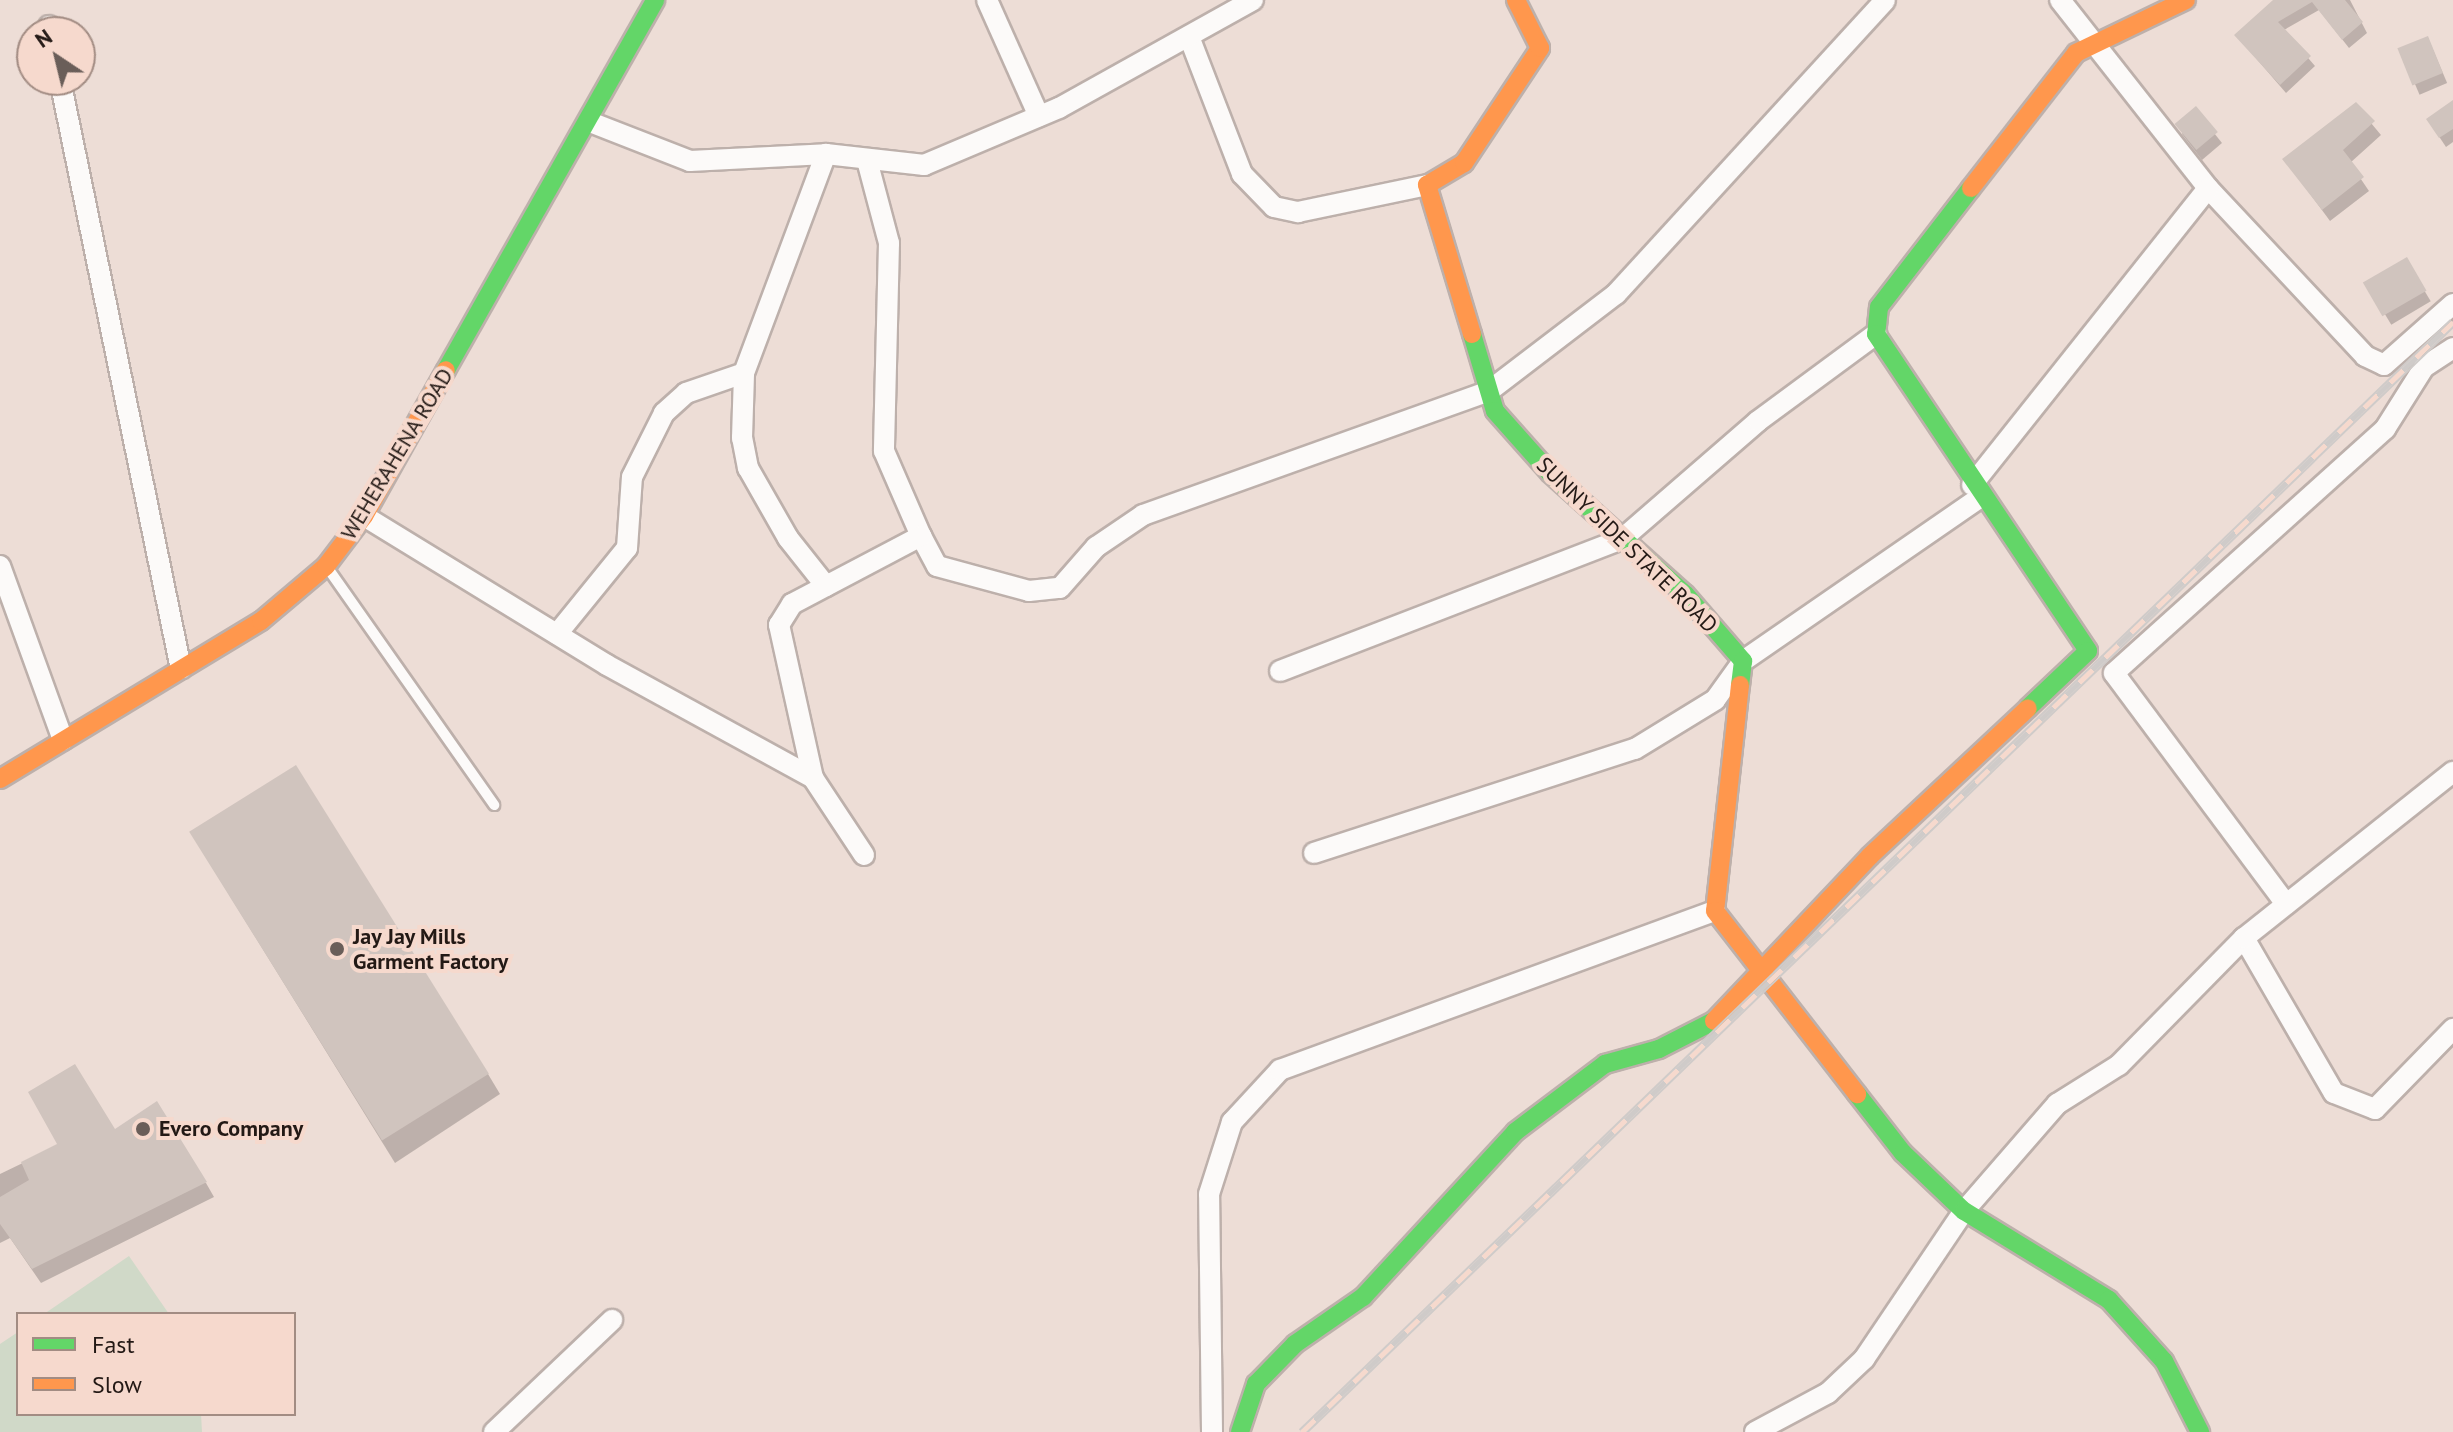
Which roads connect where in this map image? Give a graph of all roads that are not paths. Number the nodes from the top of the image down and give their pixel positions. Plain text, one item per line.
1 (655, 0) edge
2 (987, 0) edge
3 (1253, 0) edge
4 (1516, 0) edge
5 (1885, 0) edge
6 (2060, 0) edge
7 (2186, 0) edge
8 (1190, 39) junction
9 (2091, 41) junction
10 (63, 96) edge
11 (1039, 116) junction
12 (590, 122) junction
13 (826, 154) junction
14 (868, 164) junction
15 (1427, 185) junction
16 (2208, 188) junction
17 (2453, 304) edge
18 (1876, 334) junction
19 (2453, 348) edge
20 (2407, 350) junction
21 (2424, 367) junction
22 (744, 373) junction
23 (1489, 391) junction
24 (1976, 492) junction
25 (364, 516) junction
26 (921, 536) junction
27 (1622, 539) junction
28 (0, 566) edge
29 (326, 566) junction
30 (826, 586) junction
31 (557, 634) junction
32 (1743, 661) junction
33 (181, 669) junction
34 (1280, 671) dead end
35 (63, 740) junction
36 (2453, 772) edge
37 (813, 778) junction
38 (0, 779) edge
39 (494, 805) dead end
40 (1314, 853) dead end
41 (864, 855) dead end
42 (2286, 904) junction
43 (1715, 911) junction
44 (2244, 938) junction
45 (1762, 972) junction
46 (2453, 1029) edge
47 (1964, 1211) junction
48 (612, 1320) dead end
49 (494, 1432) edge
50 (1212, 1432) edge
51 (1240, 1432) edge
52 (1755, 1432) edge
53 (2200, 1432) edge

1 - 12 street, WEHERAHENA ROAD
2 - 11 street
3 - 8 street
4 - 15 street
5 - 23 street
6 - 9 street
7 - 9 street
8 - 11 street
8 - 15 street
9 - 16 street
9 - 18 street
10 - 33 street
11 - 14 street
12 - 13 street
12 - 25 street, WEHERAHENA ROAD
13 - 14 street
13 - 22 street
14 - 26 street
15 - 23 street, SUNNY SIDE STATE ROAD
16 - 20 street
16 - 24 street
17 - 20 street
18 - 24 street
18 - 27 street
19 - 21 street
20 - 21 street
21 - 42 street
22 - 30 street
22 - 31 street
23 - 26 street
23 - 27 street, SUNNY SIDE STATE ROAD
24 - 32 street
24 - 45 street
25 - 29 street, WEHERAHENA ROAD
25 - 31 street
26 - 30 street
27 - 32 street, SUNNY SIDE STATE ROAD
27 - 34 street
28 - 35 street
29 - 33 street, WEHERAHENA ROAD
29 - 39 lane
30 - 37 street
31 - 37 street
32 - 40 street
32 - 43 street
33 - 35 street, WEHERAHENA ROAD
35 - 38 street, WEHERAHENA ROAD
36 - 42 street
37 - 41 street
42 - 44 street
43 - 45 street
43 - 50 street
44 - 46 street
44 - 47 street
45 - 47 street
45 - 51 street
47 - 52 street
47 - 53 street
48 - 49 street

